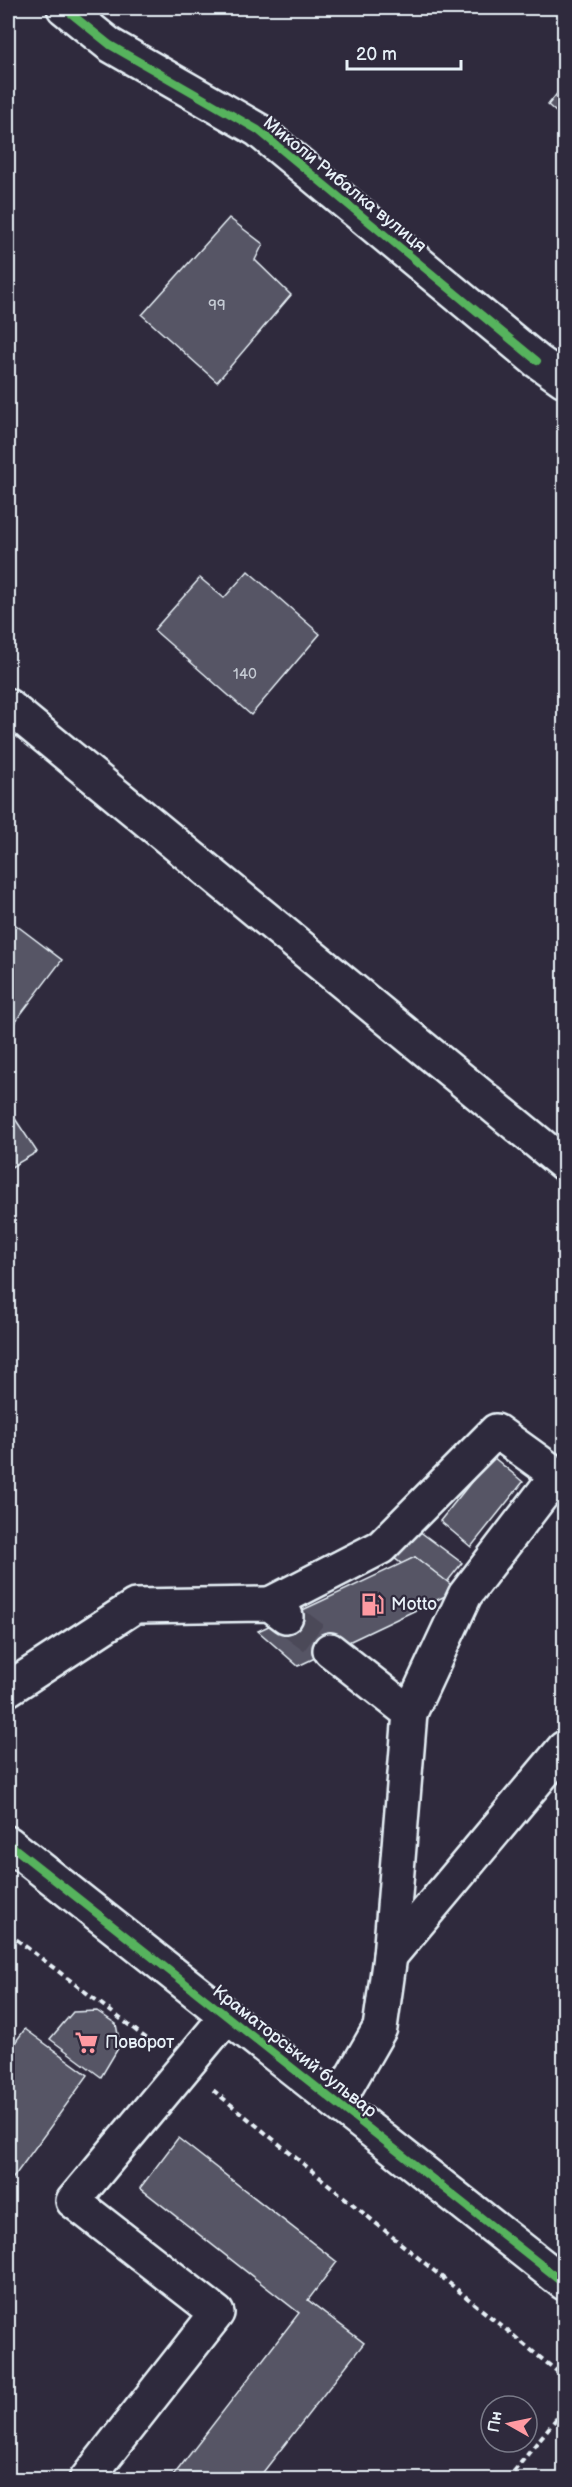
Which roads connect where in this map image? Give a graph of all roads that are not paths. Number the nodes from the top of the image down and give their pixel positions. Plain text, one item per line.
1 (64, 8) edge
2 (564, 380) edge
3 (8, 706) edge
4 (564, 1164) edge
5 (330, 1650) tunnel mouth
6 (8, 1689) edge
7 (410, 1713) junction
8 (564, 1748) edge
9 (8, 1843) edge
10 (390, 1956) junction
11 (227, 2016) junction
12 (337, 2103) junction
13 (564, 2283) edge
14 (86, 2480) edge

1 - 2 street, Миколи Рибалка вулиця
3 - 4 street
5 - 7 street
6 - 7 street
7 - 10 street
8 - 10 street
9 - 11 street, Краматорський бульвар
10 - 12 street
11 - 12 street, Краматорський бульвар
11 - 14 street
12 - 13 street, Краматорський бульвар

